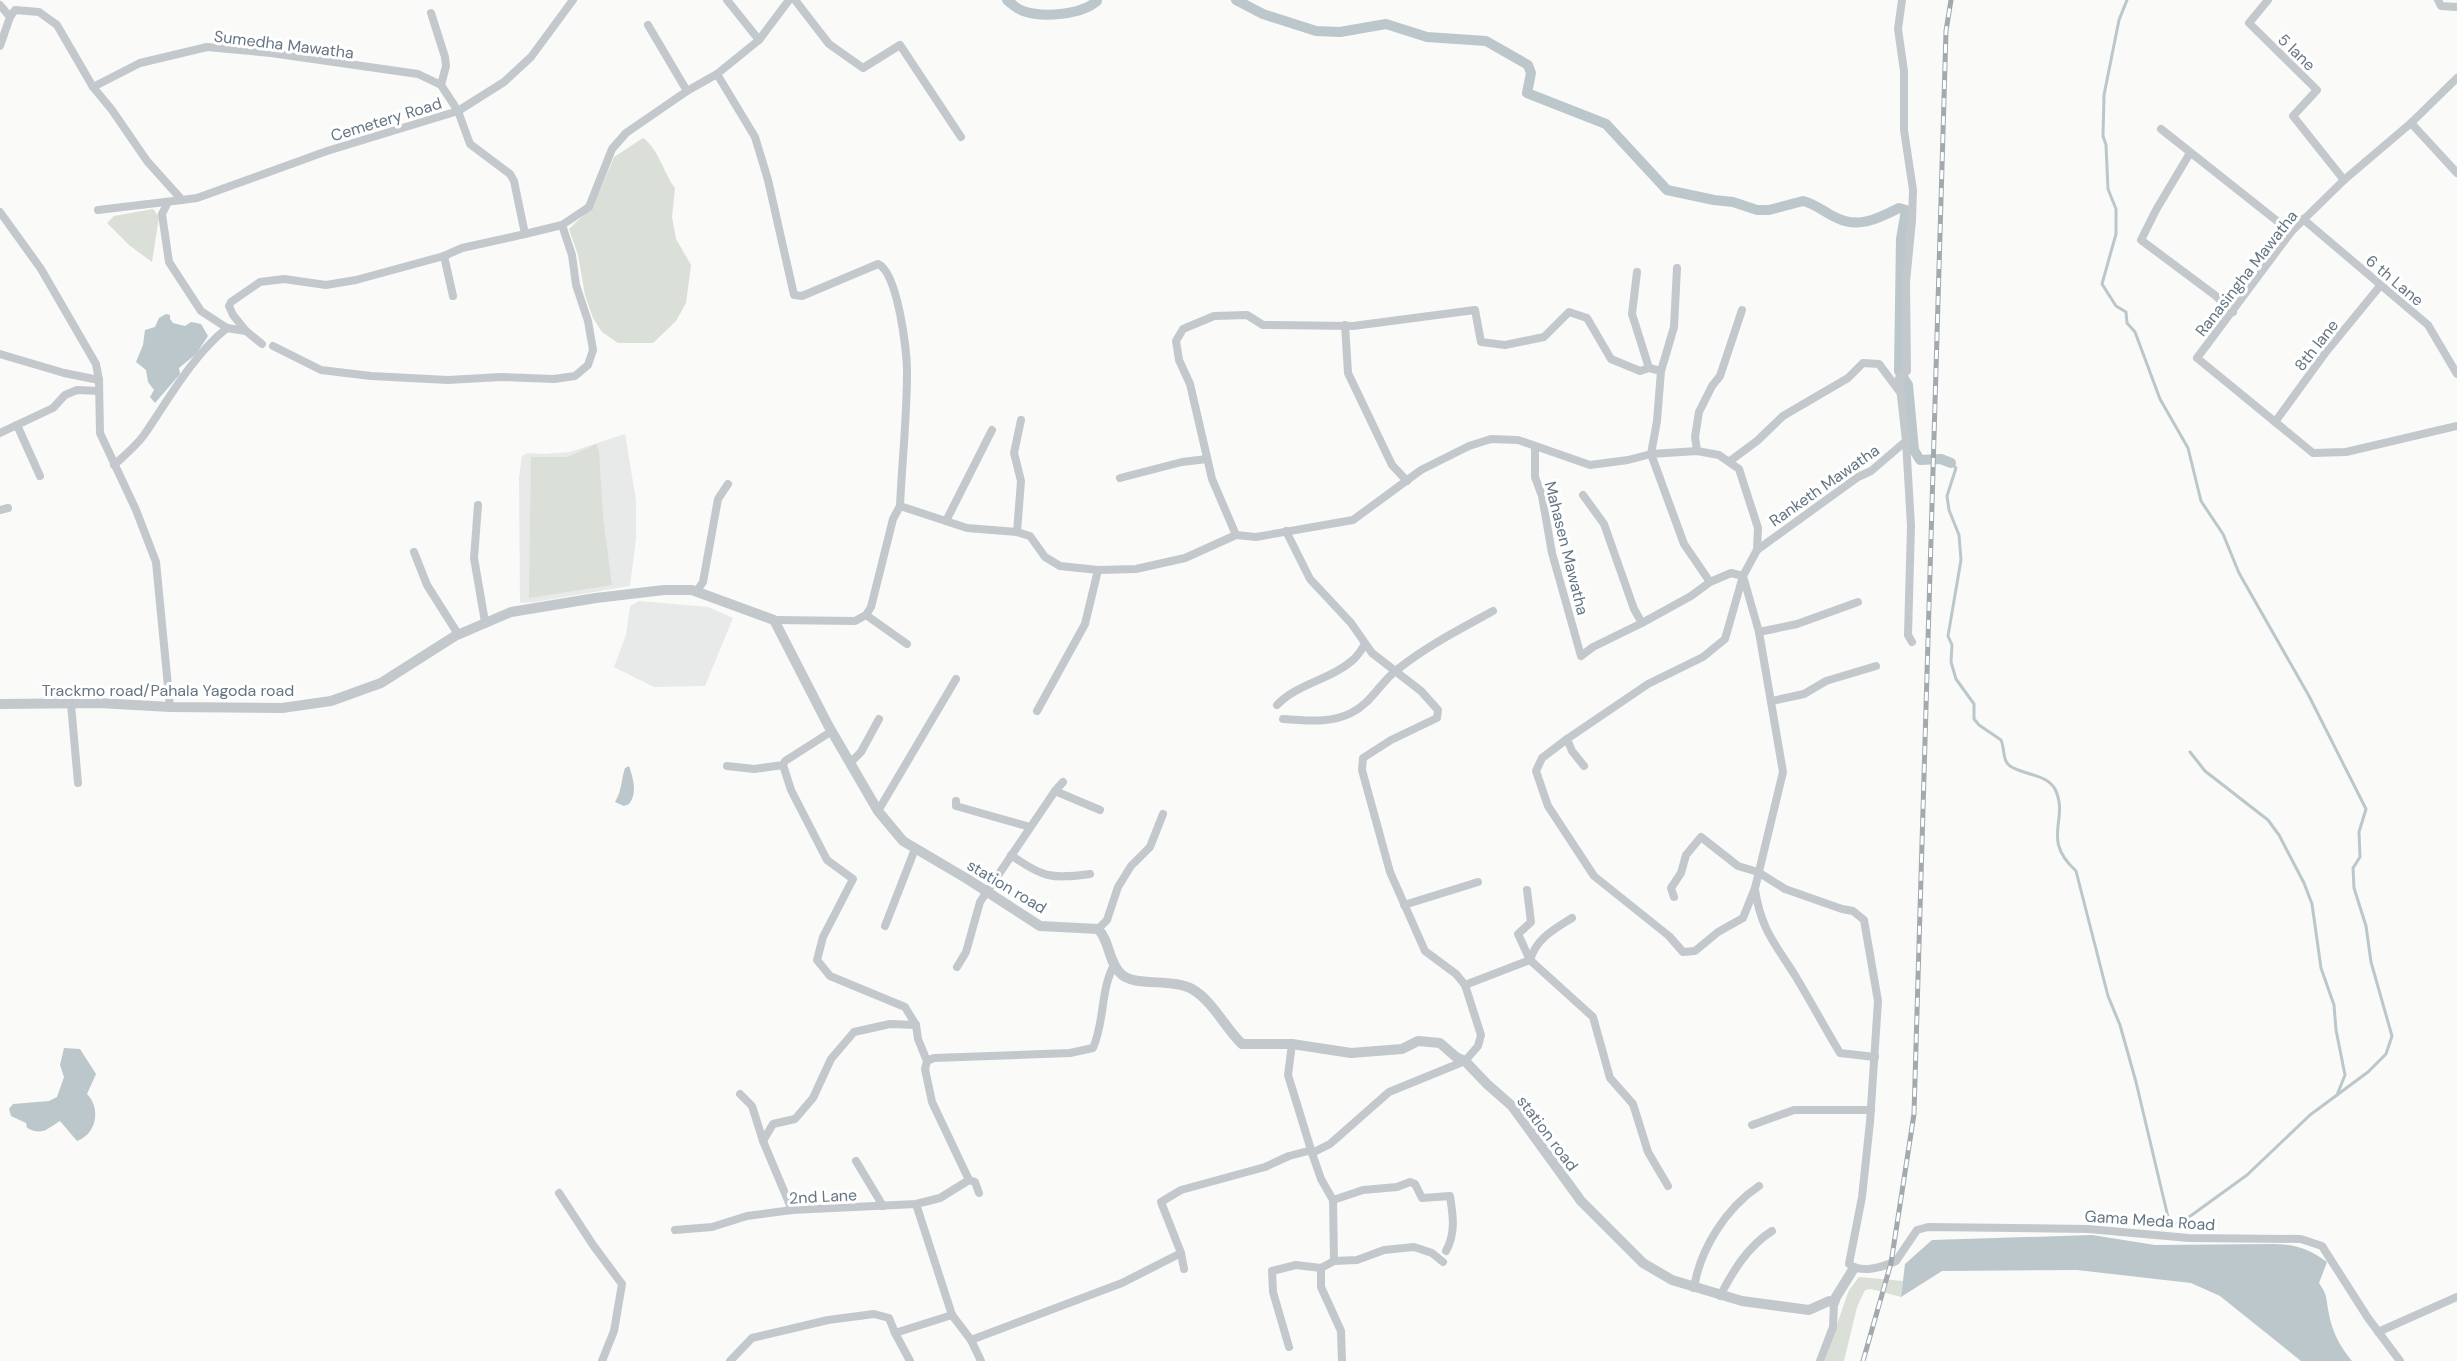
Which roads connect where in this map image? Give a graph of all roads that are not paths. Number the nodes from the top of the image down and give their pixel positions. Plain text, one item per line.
1 (573, 0) edge
2 (727, 0) edge
3 (789, 0) edge
4 (795, 0) edge
5 (1902, 0) edge
6 (2268, 0) edge
7 (2438, 0) edge
8 (0, 5) edge
9 (2457, 7) edge
10 (431, 14) dead end
11 (10, 17) junction
12 (648, 25) dead end
13 (759, 40) junction
14 (0, 46) edge
15 (717, 74) junction
16 (2457, 78) edge
17 (441, 85) junction
18 (93, 87) junction
19 (687, 91) junction
20 (459, 111) junction
21 (2411, 123) junction
22 (2161, 129) dead end
23 (962, 137) dead end
24 (2190, 153) junction
25 (2457, 172) edge
26 (2344, 180) junction
27 (182, 200) junction
28 (168, 202) junction
29 (98, 210) dead end
30 (0, 212) edge
31 (2303, 219) junction
32 (562, 225) junction
33 (2291, 232) junction
34 (525, 234) junction
35 (444, 256) junction
36 (1677, 268) dead end
37 (1637, 272) dead end
38 (2380, 286) junction
39 (453, 296) dead end
40 (1743, 310) dead end
41 (2233, 312) junction
42 (1349, 326) junction
43 (227, 328) junction
44 (246, 331) junction
45 (262, 344) dead end
46 (273, 346) dead end
47 (0, 354) edge
48 (1649, 368) junction
49 (1661, 370) junction
50 (2457, 374) edge
51 (99, 380) junction
52 (99, 391) junction
53 (1901, 394) junction
54 (1021, 420) dead end
55 (2275, 422) junction
56 (16, 425) junction
57 (2457, 426) edge
58 (992, 430) dead end
59 (0, 433) edge
60 (1906, 441) junction
61 (1535, 446) junction
62 (1697, 451) junction
63 (1651, 454) junction
64 (1207, 459) junction
65 (1730, 461) junction
66 (114, 465) junction
67 (40, 476) dead end
68 (1120, 478) dead end
69 (1407, 482) junction
70 (728, 484) dead end
71 (1583, 495) dead end
72 (478, 505) dead end
73 (900, 506) junction
74 (946, 521) junction
75 (1286, 531) junction
76 (1017, 532) junction
77 (1236, 535) junction
78 (1757, 550) junction
79 (414, 552) dead end
80 (1098, 570) junction
81 (1743, 576) junction
82 (1710, 582) junction
83 (696, 592) junction
84 (1858, 602) dead end
85 (1493, 611) dead end
86 (866, 615) junction
87 (774, 620) junction
88 (485, 622) junction
89 (1642, 623) junction
90 (1759, 632) junction
91 (458, 634) junction
92 (1912, 642) dead end
93 (907, 644) dead end
94 (1365, 644) junction
95 (1876, 666) dead end
96 (1395, 671) junction
97 (956, 679) dead end
98 (1772, 701) junction
99 (0, 704) edge
100 (71, 704) junction
101 (1277, 705) dead end
102 (170, 707) junction
103 (1037, 711) dead end
104 (879, 719) dead end
105 (1283, 719) dead end
106 (832, 731) junction
107 (1567, 739) junction
108 (850, 763) junction
109 (783, 765) junction
110 (727, 766) dead end
111 (1584, 766) dead end
112 (1063, 782) dead end
113 (78, 783) dead end
114 (1055, 790) junction
115 (956, 801) dead end
116 (1100, 810) dead end
117 (878, 811) junction
118 (1163, 814) dead end
119 (1030, 827) junction
120 (915, 849) junction
121 (1011, 855) junction
122 (1758, 872) junction
123 (1090, 874) dead end
124 (1478, 882) dead end
125 (1755, 888) junction
126 (1527, 890) dead end
127 (986, 891) junction
128 (1674, 897) dead end
129 (1404, 905) junction
130 (1572, 918) dead end
131 (885, 926) dead end
132 (1098, 929) junction
133 (1530, 960) junction
134 (1114, 965) junction
135 (957, 967) dead end
136 (1465, 985) junction
137 (916, 1025) junction
138 (1292, 1044) junction
139 (1875, 1056) junction
140 (927, 1060) junction
141 (1465, 1061) junction
142 (740, 1094) dead end
143 (1871, 1110) junction
144 (1752, 1125) dead end
145 (763, 1142) junction
146 (1312, 1153) junction
147 (856, 1161) dead end
148 (969, 1180) junction
149 (1668, 1186) dead end
150 (1758, 1186) dead end
151 (559, 1193) dead end
152 (979, 1194) dead end
153 (1334, 1200) junction
154 (916, 1204) junction
155 (883, 1206) junction
156 (792, 1210) junction
157 (675, 1230) dead end
158 (1772, 1231) dead end
159 (1446, 1251) dead end
160 (1181, 1253) junction
161 (1334, 1261) junction
162 (1443, 1262) dead end
163 (1321, 1268) junction
164 (1854, 1268) junction
165 (1184, 1269) dead end
166 (1694, 1288) junction
167 (1720, 1296) junction
168 (2457, 1297) edge
169 (1834, 1304) junction
170 (952, 1315) junction
171 (2378, 1332) junction
172 (896, 1334) junction
173 (971, 1340) junction
174 (1289, 1347) dead end
175 (602, 1361) edge
176 (730, 1361) edge
177 (910, 1361) edge
178 (981, 1361) edge
179 (1342, 1361) edge
180 (1820, 1361) edge
181 (2400, 1361) edge

1 - 20 street
2 - 13 street
3 - 13 street
4 - 23 street
5 - 53 street
6 - 26 street, 5 lane
7 - 9 street
8 - 11 street
10 - 17 street
11 - 14 street
11 - 18 street
12 - 19 street
13 - 15 street
15 - 19 street
15 - 73 street
16 - 21 street, Ranasingha Mawatha
17 - 18 street, Sumedha Mawatha
17 - 20 street
18 - 27 street
19 - 32 street
20 - 27 street, Cemetery Road
20 - 34 street, Cemetery Road
21 - 25 street
21 - 26 street, Ranasingha Mawatha
22 - 24 street
24 - 33 street
24 - 41 street
26 - 31 street, Ranasingha Mawatha
27 - 28 street, Cemetery Road
28 - 29 street, Cemetery Road
28 - 43 street
30 - 51 street
31 - 33 street, Ranasingha Mawatha
31 - 38 street, 6 th Lane
32 - 34 street
32 - 46 street
33 - 41 street, Ranasingha Mawatha
34 - 35 street
35 - 39 street
35 - 44 street
36 - 49 street
37 - 48 street
38 - 50 street, 6 th Lane
38 - 55 street, 8th lane
40 - 62 street
41 - 55 street, Ranasingha Mawatha
42 - 48 street
42 - 64 street
42 - 69 street
43 - 44 street
43 - 66 street
44 - 45 street
47 - 51 street
48 - 49 street
49 - 63 street
51 - 52 street
52 - 56 street
52 - 66 street
53 - 60 street
53 - 65 street
54 - 76 street
55 - 57 street, Ranasingha Mawatha
56 - 59 street
56 - 67 street
58 - 74 street
60 - 78 street, Ranketh Mawatha
60 - 92 street
61 - 63 street
61 - 69 street
61 - 89 street, Mahasen Mawatha
62 - 63 street
62 - 65 street
63 - 82 street
64 - 68 street
64 - 77 street
65 - 78 street
66 - 102 street
69 - 75 street
70 - 83 street
71 - 89 street
72 - 88 street
73 - 74 street
73 - 86 street
74 - 76 street
75 - 77 street
75 - 94 street
76 - 80 street
77 - 80 street
78 - 81 street
79 - 91 street
80 - 103 street
81 - 82 street
81 - 90 street
81 - 107 street
82 - 89 street
83 - 87 street, Trackmo road/Pahala Yagoda road
83 - 88 street, Trackmo road/Pahala Yagoda road
84 - 90 street
85 - 96 street
86 - 87 street
86 - 93 street
87 - 106 street, station road
88 - 91 street, Trackmo road/Pahala Yagoda road
90 - 98 street
91 - 102 street, Trackmo road/Pahala Yagoda road
94 - 96 street
94 - 101 street
95 - 98 street
96 - 105 street
96 - 129 street
97 - 117 street
98 - 122 street
99 - 100 street, Trackmo road/Pahala Yagoda road
100 - 102 street, Trackmo road/Pahala Yagoda road
100 - 113 street
104 - 108 street
106 - 108 street, station road
106 - 109 street
107 - 111 street
107 - 125 street
108 - 117 street, station road
109 - 110 street
109 - 137 street
112 - 114 street
114 - 116 street
114 - 119 street
115 - 119 street
117 - 120 street, station road
118 - 132 street
119 - 121 street
120 - 127 street, station road
120 - 131 street
121 - 123 street
121 - 127 street
122 - 125 street
122 - 128 street
122 - 139 street
124 - 129 street
125 - 139 street
126 - 133 street
127 - 132 street, station road
127 - 135 street
129 - 136 street
130 - 133 street
132 - 134 street
133 - 136 street
133 - 149 street
134 - 138 street, station road
134 - 140 street
136 - 141 street
137 - 140 street
137 - 145 street
138 - 141 street, station road
138 - 146 street
139 - 143 street
140 - 148 street
141 - 146 street
141 - 166 street, station road
142 - 145 street
143 - 144 street
143 - 164 street
145 - 156 street
146 - 153 street
146 - 160 street
147 - 155 street
148 - 152 street
148 - 154 street, 2nd Lane
150 - 166 street
151 - 175 street
153 - 159 street
153 - 161 street
154 - 155 street, 2nd Lane
154 - 170 street
155 - 156 street, 2nd Lane
156 - 157 street, 2nd Lane
158 - 167 street
160 - 165 street
160 - 173 street
161 - 162 street
161 - 163 street
163 - 174 street
163 - 179 street
164 - 169 street
164 - 171 street, Gama Meda Road
166 - 167 street, station road
167 - 169 street, station road
168 - 171 street
169 - 180 street
170 - 172 street
170 - 173 street
171 - 181 street, Gama Meda Road
172 - 176 street
172 - 177 street
173 - 178 street

